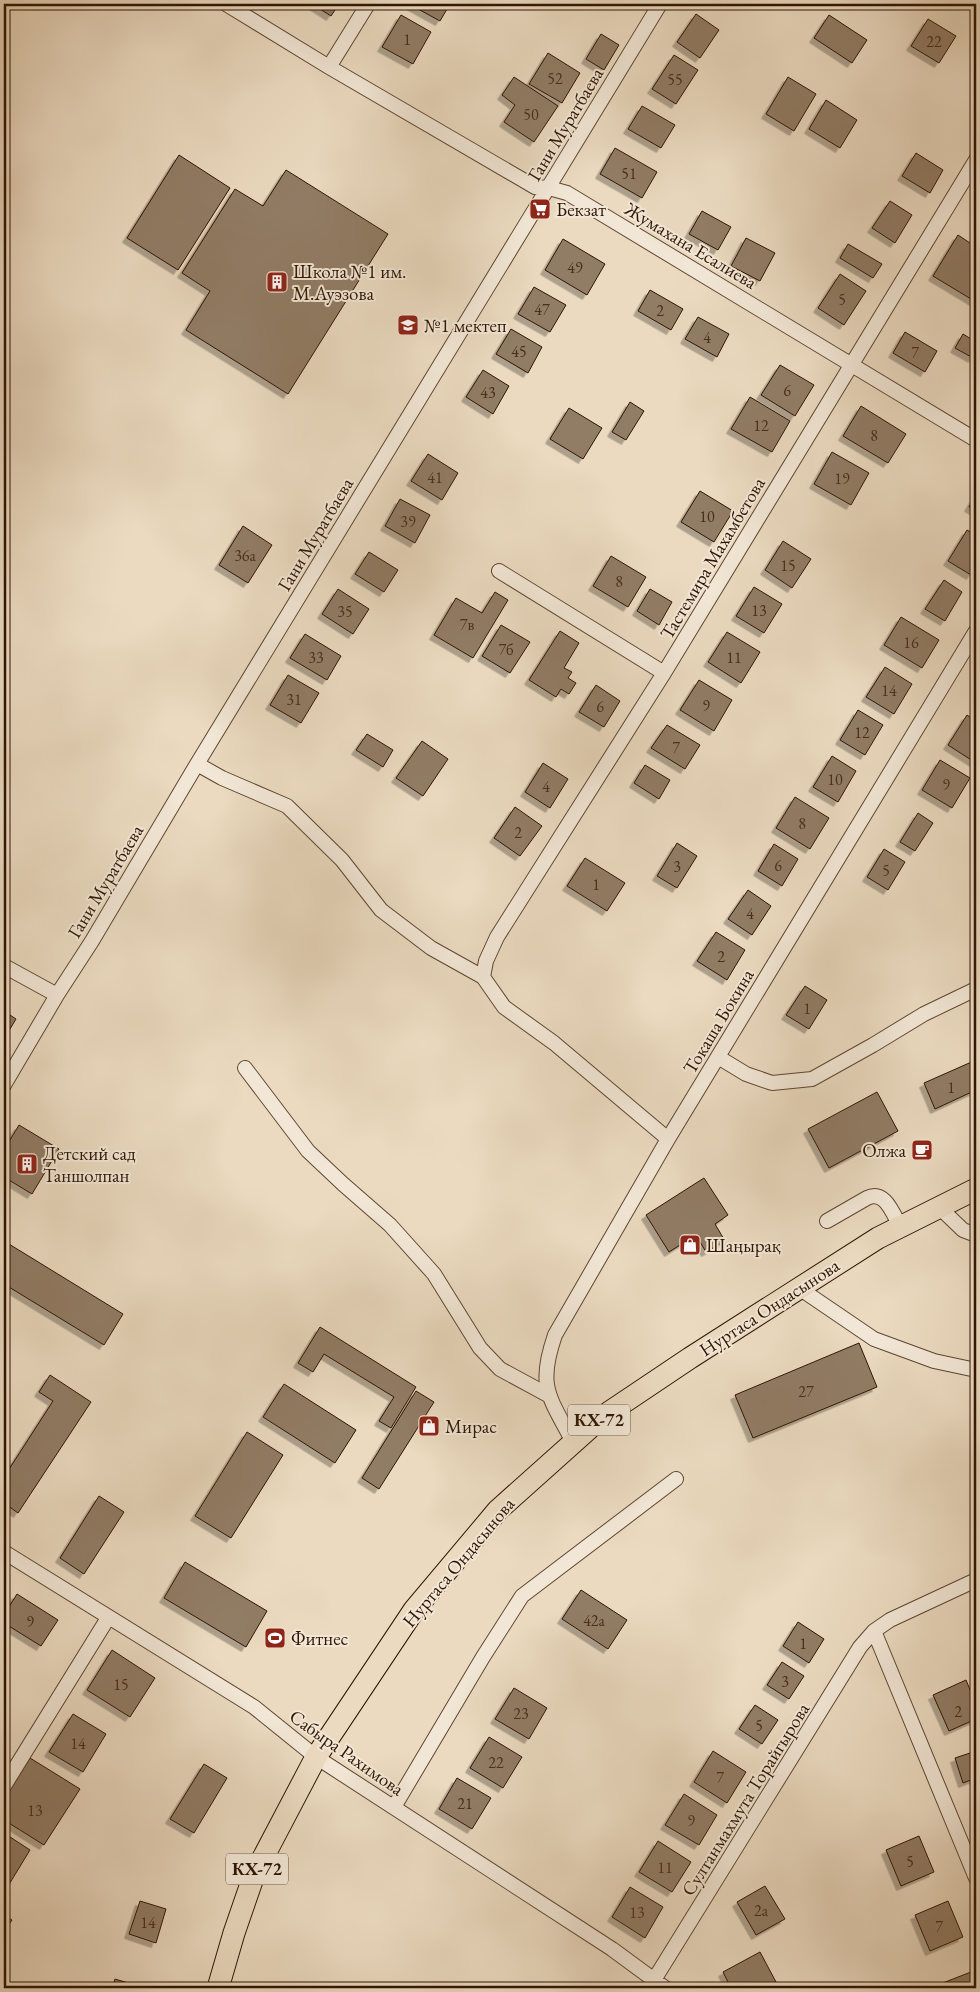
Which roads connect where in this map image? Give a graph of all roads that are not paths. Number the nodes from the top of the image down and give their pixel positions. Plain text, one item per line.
1 (226, 4) edge
2 (368, 4) edge
3 (660, 4) edge
4 (329, 67) junction
5 (976, 160) edge
6 (549, 188) junction
7 (853, 364) junction
8 (976, 440) edge
9 (499, 571) dead end
10 (976, 631) edge
11 (664, 673) junction
12 (197, 764) junction
13 (4, 966) edge
14 (483, 977) junction
15 (976, 989) edge
16 (57, 995) junction
17 (718, 1058) junction
18 (246, 1068) dead end
19 (4, 1085) edge
20 (668, 1139) junction
21 (976, 1189) edge
22 (939, 1208) junction
23 (827, 1221) dead end
24 (900, 1226) junction
25 (976, 1235) edge
26 (799, 1288) junction
27 (976, 1370) edge
28 (548, 1395) junction
29 (573, 1442) junction
30 (676, 1480) dead end
31 (4, 1552) edge
32 (976, 1580) edge
33 (108, 1618) junction
34 (874, 1631) junction
35 (316, 1757) junction
36 (4, 1786) edge
37 (394, 1807) junction
38 (976, 1878) edge
39 (656, 1985) edge
40 (218, 1988) edge

1 - 4 street, Жумахана Есалиева
2 - 4 street
3 - 6 street, Гани Муратбаева
4 - 6 street, Жумахана Есалиева
5 - 7 street, Тастемира Махамбетова
6 - 7 street, Жумахана Есалиева
6 - 12 street, Гани Муратбаева
7 - 8 street, Жумахана Есалиева
7 - 11 street, Тастемира Махамбетова
9 - 11 street
10 - 17 street, Токаша Бокина
11 - 14 street, Тастемира Махамбетова
12 - 14 street
12 - 16 street, Гани Муратбаева
13 - 16 street
14 - 20 street
15 - 17 street
16 - 19 street, Гани Муратбаева
17 - 20 street, Токаша Бокина
18 - 28 street
20 - 28 street, Токаша Бокина
21 - 22 main road, Нуртаса Ондасынова / КХ-72
22 - 24 main road, Нуртаса Ондасынова / КХ-72
22 - 25 street
23 - 24 street
24 - 26 main road, Нуртаса Ондасынова / КХ-72
26 - 27 street
26 - 29 main road, Нуртаса Ондасынова / КХ-72
28 - 29 street, Токаша Бокина
29 - 35 main road, Нуртаса Ондасынова / КХ-72
30 - 37 street
31 - 33 street, Сабыра Рахимова
32 - 34 street, Султанмахмута Торайгырова
33 - 35 street, Сабыра Рахимова
33 - 36 street
34 - 38 street
34 - 39 street, Султанмахмута Торайгырова
35 - 37 street, Сабыра Рахимова
35 - 40 main road, Нуртаса Ондасынова / КХ-72
37 - 39 street, Сабыра Рахимова

